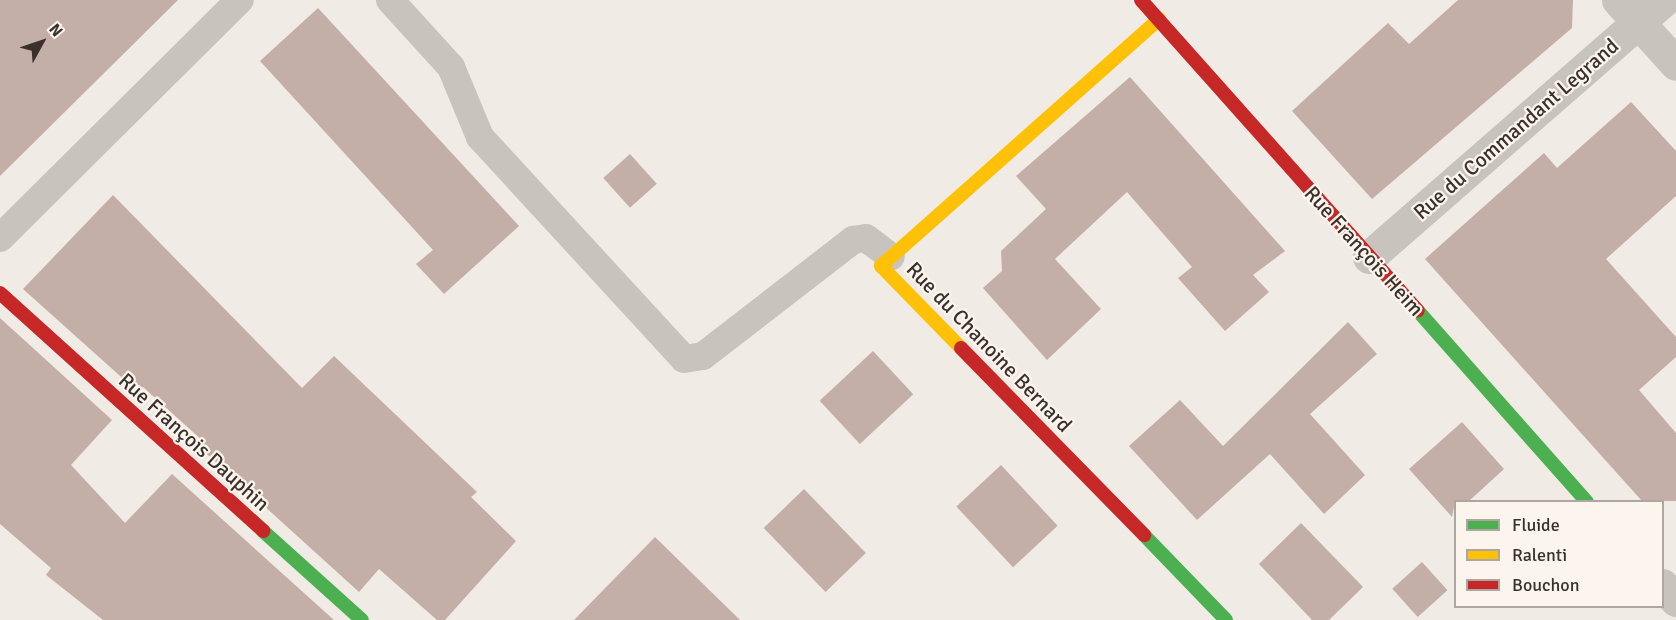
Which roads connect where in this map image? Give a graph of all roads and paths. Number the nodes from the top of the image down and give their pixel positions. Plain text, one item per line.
1 (240, 0) edge
2 (390, 0) edge
3 (1141, 0) edge
4 (1664, 0) edge
5 (1628, 11) edge
6 (1159, 19) junction
7 (1676, 64) edge
8 (0, 238) edge
9 (891, 257) junction
10 (1369, 257) junction
11 (0, 293) edge
12 (1586, 500) edge
13 (1664, 587) edge
14 (1676, 600) edge
15 (362, 620) edge
16 (1226, 620) edge

1 - 8 lane
2 - 9 lane
3 - 6 street, Rue François Heim
4 - 5 street, Rue du Commandant Legrand
5 - 7 street
5 - 10 street, Rue du Commandant Legrand
6 - 9 street, Rue du Chanoine Bernard
6 - 10 street, Rue François Heim
9 - 16 street, Rue du Chanoine Bernard
10 - 12 street, Rue François Heim
11 - 15 street, Rue François Dauphin
13 - 14 street

